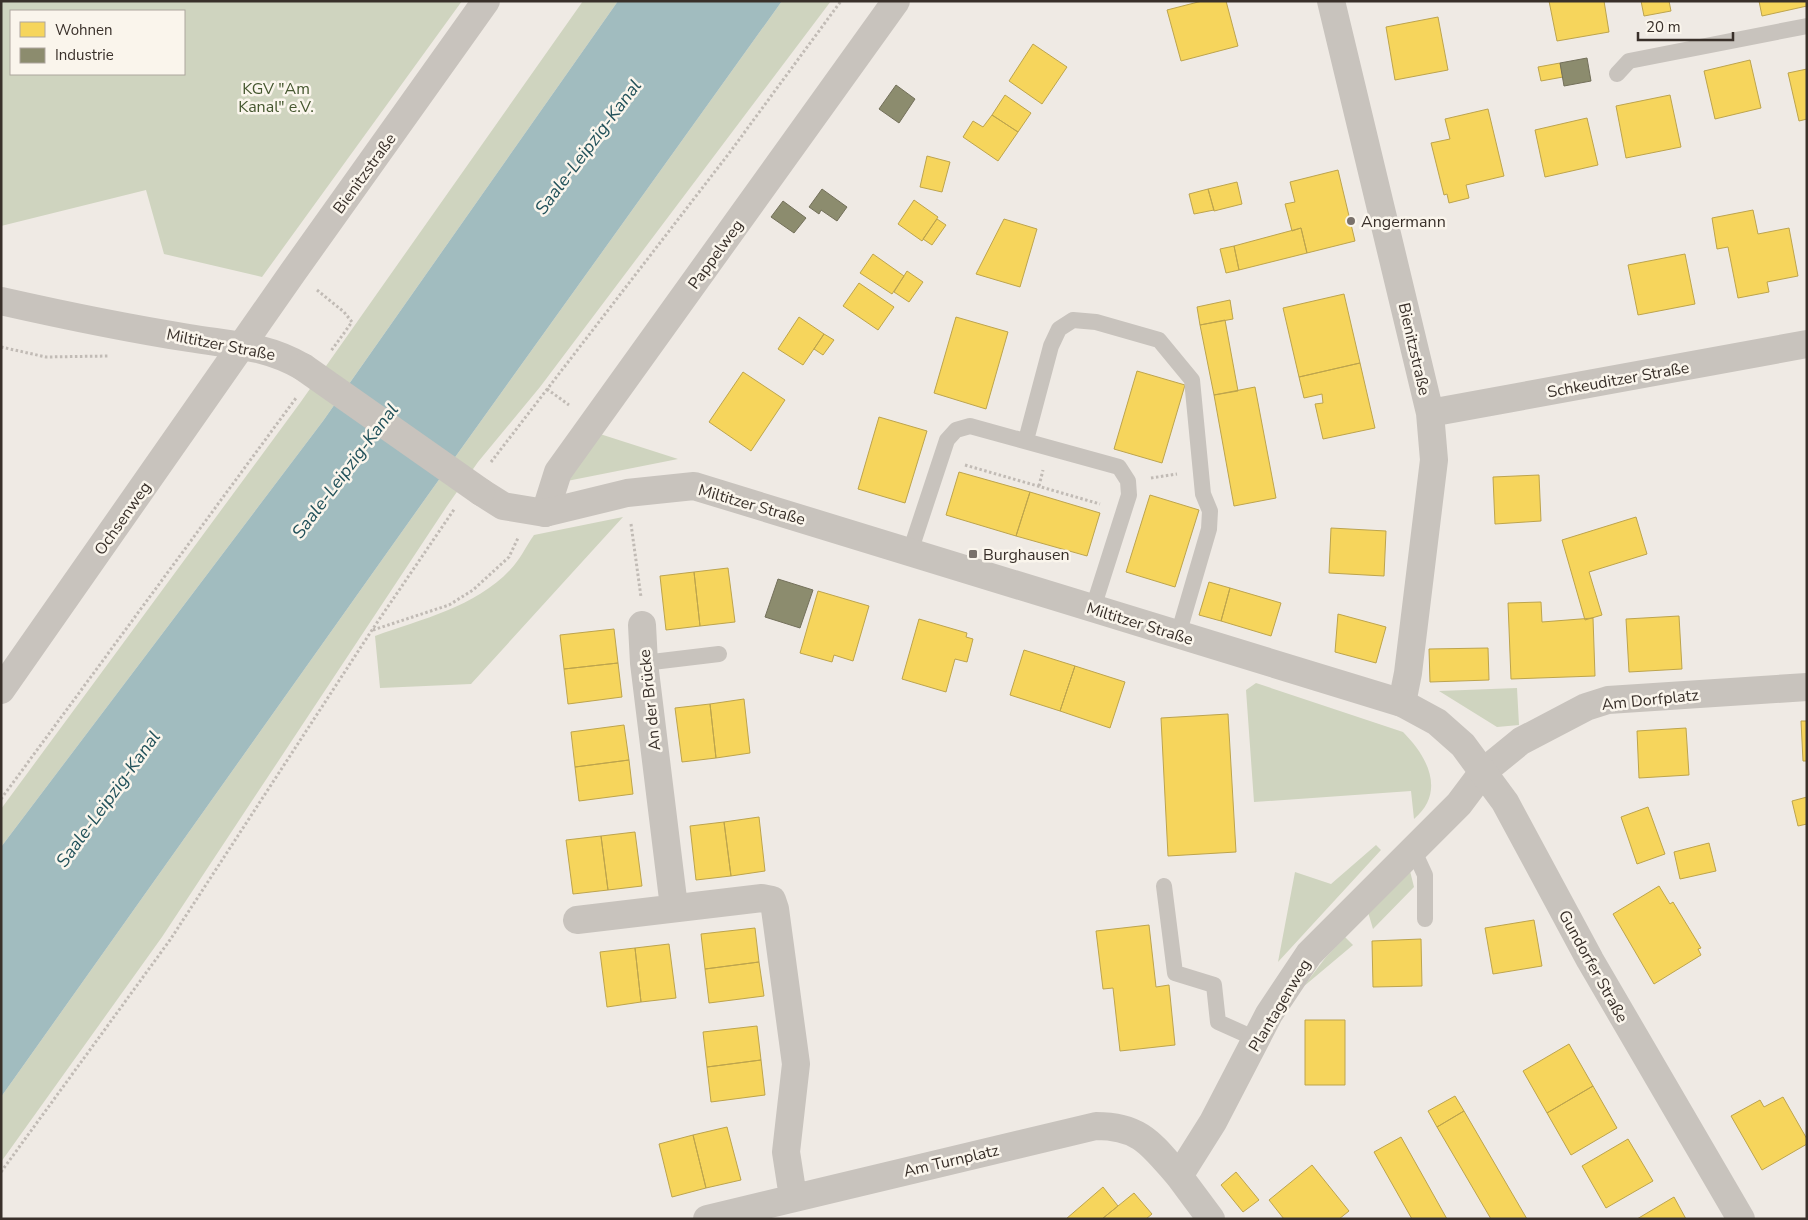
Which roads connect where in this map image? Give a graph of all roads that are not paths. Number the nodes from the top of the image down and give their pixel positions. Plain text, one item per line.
1 (486, 1) edge
2 (896, 1) edge
3 (1331, 1) edge
4 (1807, 26) edge
5 (1617, 74) dead end
6 (1, 301) edge
7 (1807, 344) edge
8 (243, 345) junction
9 (1430, 413) junction
10 (1026, 440) junction
11 (537, 512) junction
12 (910, 552) junction
13 (1094, 608) junction
14 (642, 625) road end
15 (1178, 635) junction
16 (719, 654) dead end
17 (644, 663) junction
18 (1807, 687) edge
19 (1, 690) edge
20 (1402, 704) junction
21 (1437, 722) joint
22 (1483, 772) junction
23 (1413, 849) junction
24 (1164, 886) dead end
25 (674, 907) junction
26 (1424, 919) dead end
27 (577, 920) dead end
28 (1256, 1039) junction
29 (1179, 1176) junction
30 (793, 1198) junction
31 (708, 1219) edge
32 (1211, 1219) edge
33 (1741, 1219) edge

1 - 8 street, Bienitzstraße
2 - 11 street, Pappelweg
3 - 9 street, Bienitzstraße
4 - 5 lane
6 - 8 street, Miltitzer Straße
7 - 9 street, Schkeuditzer Straße
8 - 11 street, Miltitzer Straße, bridge
8 - 19 street, Ochsenweg
9 - 20 street, Bienitzstraße
10 - 12 lane
10 - 13 lane
10 - 15 lane
11 - 12 street, Miltitzer Straße
12 - 13 street, Miltitzer Straße
13 - 15 street, Miltitzer Straße
14 - 17 street, An der Brücke
15 - 20 street, Miltitzer Straße
16 - 17 lane
17 - 25 street, An der Brücke
18 - 22 street, Am Dorfplatz
20 - 21 street, Miltitzer Straße
21 - 22 street, Gundorfer Straße
22 - 23 street, Plantagenweg
22 - 33 street, Gundorfer Straße
23 - 26 lane
23 - 28 street, Plantagenweg
24 - 28 lane
25 - 27 street
25 - 30 street
28 - 29 street, Plantagenweg
29 - 30 street, Am Turnplatz
29 - 32 street
30 - 31 street, Am Turnplatz

